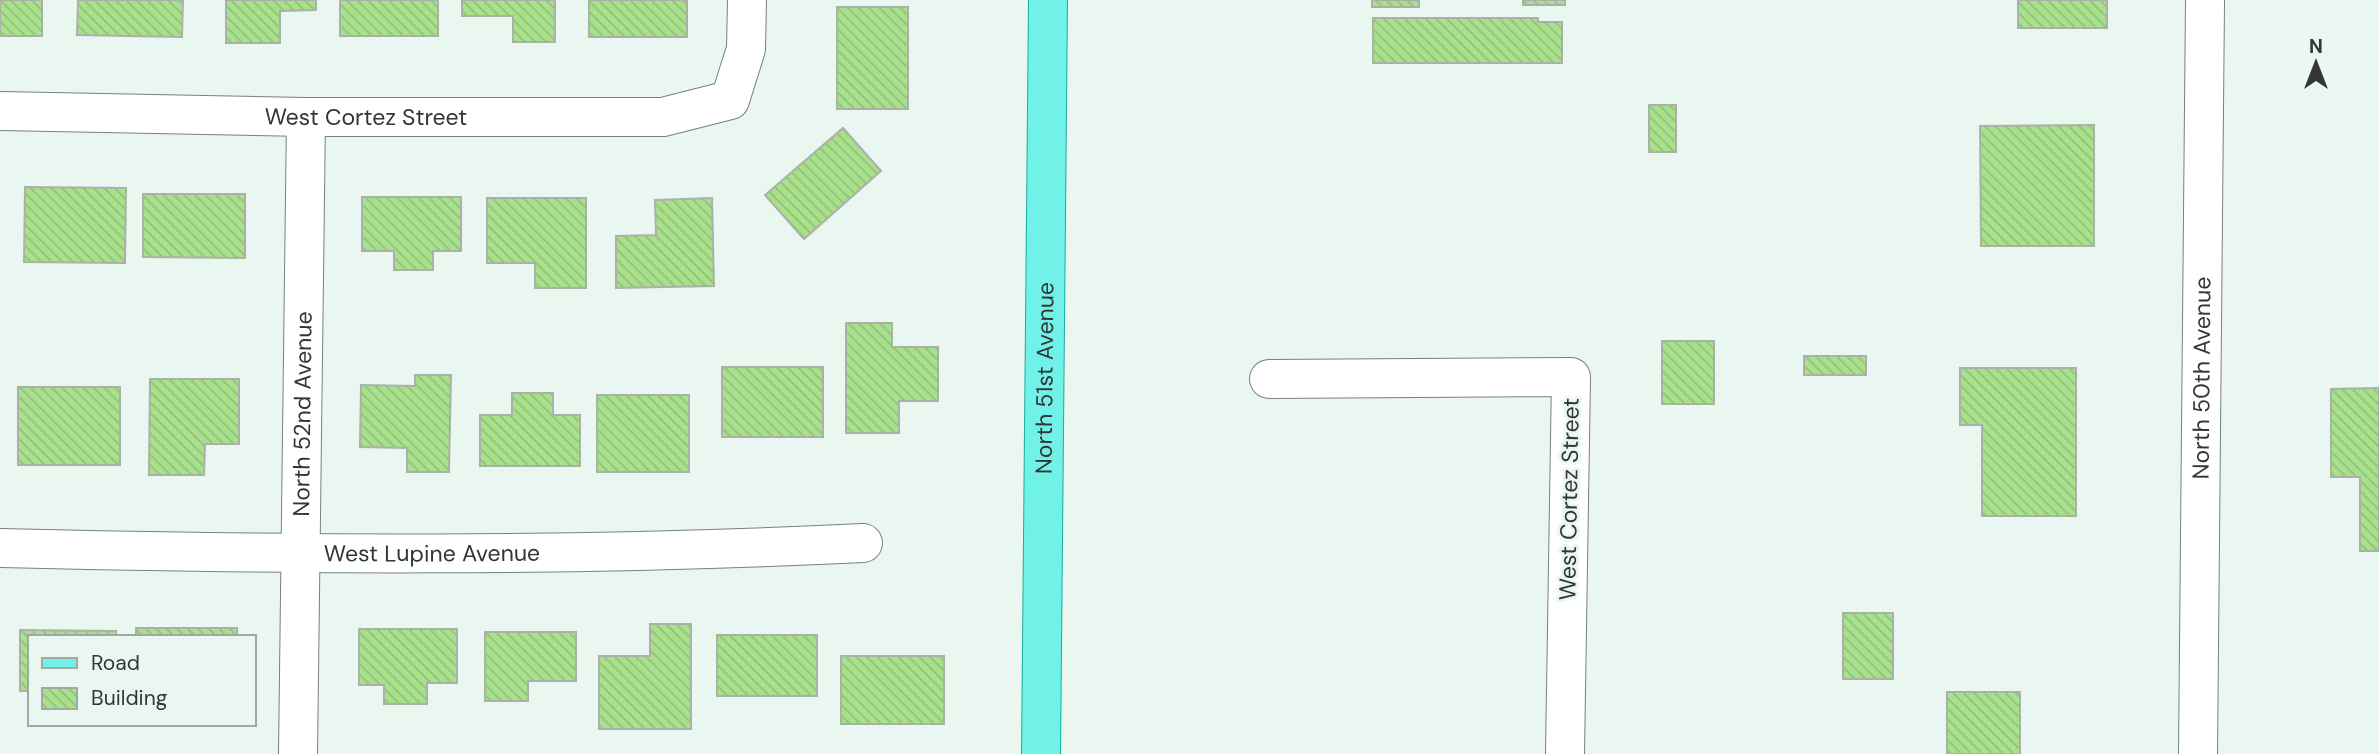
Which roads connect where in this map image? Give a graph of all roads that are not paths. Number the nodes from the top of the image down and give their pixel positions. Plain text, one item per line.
1 (747, 0) edge
2 (1048, 0) edge
3 (2205, 0) edge
4 (0, 111) edge
5 (306, 117) junction
6 (1269, 379) dead end
7 (863, 543) dead end
8 (0, 548) edge
9 (300, 554) junction
10 (298, 754) edge
11 (1041, 754) edge
12 (1565, 754) edge
13 (2198, 754) edge

1 - 5 street, West Cortez Street
2 - 11 main road, North 51st Avenue
3 - 13 street, North 50th Avenue
4 - 5 street, West Cortez Street
5 - 9 street, North 52nd Avenue
6 - 12 street, West Cortez Street
7 - 9 street, West Lupine Avenue
8 - 9 street, West Lupine Avenue
9 - 10 street, North 52nd Avenue

